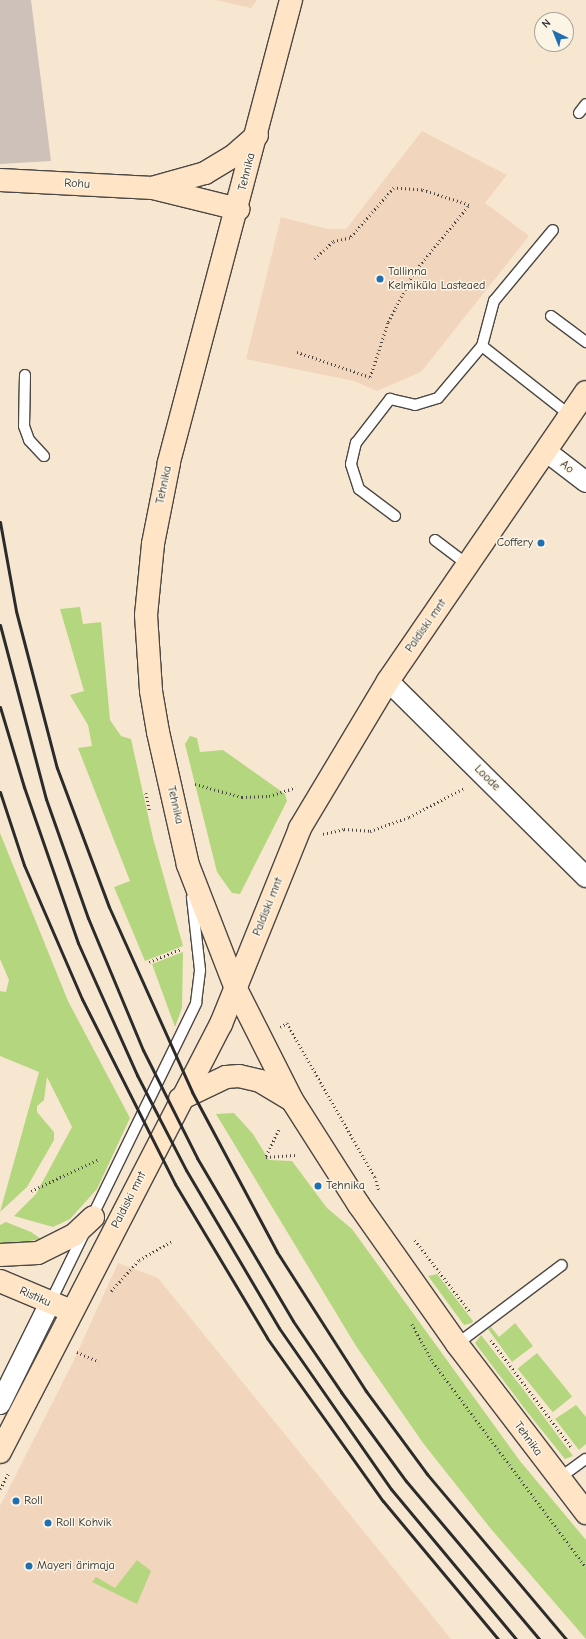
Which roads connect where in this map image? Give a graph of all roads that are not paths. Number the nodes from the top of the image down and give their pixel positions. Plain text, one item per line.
1 (291, 0) edge
2 (586, 104) edge
3 (579, 113) dead end
4 (257, 135) junction
5 (0, 180) edge
6 (153, 188) junction
7 (238, 209) junction
8 (553, 230) dead end
9 (551, 316) dead end
10 (586, 342) edge
11 (482, 346) junction
12 (25, 375) dead end
13 (586, 392) edge
14 (570, 416) junction
15 (44, 456) dead end
16 (554, 457) junction
17 (586, 482) edge
18 (395, 516) dead end
19 (435, 540) dead end
20 (468, 565) junction
21 (396, 687) junction
22 (188, 865) junction
23 (586, 877) edge
24 (236, 989) junction
25 (180, 1099) junction
26 (292, 1100) junction
27 (93, 1217) junction
28 (0, 1254) edge
29 (562, 1265) dead end
30 (0, 1281) edge
31 (50, 1304) junction
32 (71, 1311) junction
33 (457, 1344) junction
34 (0, 1404) edge
35 (0, 1452) edge
36 (584, 1460) edge
37 (558, 1479) junction
38 (586, 1512) edge

1 - 4 main road, Tehnika
2 - 3 lane
4 - 6 main road, Rohu
4 - 7 main road, Tehnika
5 - 6 main road, Rohu
6 - 7 main road, Rohu
7 - 22 main road, Tehnika
8 - 11 lane
9 - 10 lane
11 - 14 lane
11 - 18 lane
12 - 15 lane
13 - 14 main road, Paldiski mnt
14 - 16 main road, Paldiski mnt
16 - 17 street, Ao
16 - 20 main road, Paldiski mnt
19 - 20 lane
20 - 21 main road, Paldiski mnt
21 - 23 street, Loode
21 - 24 main road, Paldiski mnt
22 - 24 main road, Tehnika
22 - 27 lane, Paldiski mnt
24 - 25 main road, Paldiski mnt
24 - 26 main road, Tehnika
25 - 26 main road
25 - 32 main road, Paldiski mnt
26 - 33 main road, Tehnika
27 - 28 main road
27 - 31 lane, Paldiski mnt
29 - 33 lane
30 - 31 main road, Ristiku
31 - 32 main road, Ristiku
31 - 34 street, Paldiski mnt
32 - 35 main road, Paldiski mnt
33 - 37 main road, Tehnika
36 - 37 lane
37 - 38 main road, Tehnika

